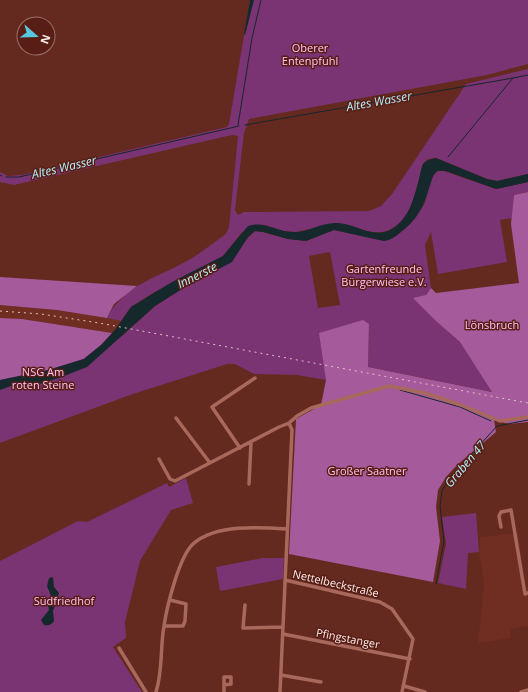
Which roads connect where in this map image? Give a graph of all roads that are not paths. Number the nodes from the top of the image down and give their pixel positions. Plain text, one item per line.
1 (255, 378) dead end
2 (528, 417) edge
3 (176, 418) dead end
4 (289, 424) junction
5 (251, 442) junction
6 (240, 448) junction
7 (159, 459) dead end
8 (210, 463) junction
9 (249, 484) dead end
10 (501, 527) dead end
11 (287, 529) junction
12 (285, 580) junction
13 (528, 593) edge
14 (170, 600) junction
15 (245, 605) dead end
16 (164, 626) junction
17 (283, 627) junction
18 (283, 634) junction
19 (119, 648) dead end
20 (410, 659) junction
21 (281, 675) junction
22 (321, 682) dead end
23 (224, 685) dead end
24 (404, 686) junction
25 (528, 690) edge
26 (146, 692) edge
27 (156, 692) edge
28 (224, 692) edge
29 (280, 692) edge
30 (402, 692) edge
31 (425, 692) edge
32 (521, 692) edge

1 - 6 street
2 - 4 street
3 - 8 street
4 - 5 street
4 - 11 street
5 - 6 street
5 - 9 street
6 - 8 street
7 - 8 street
10 - 13 street
11 - 12 street
11 - 14 street
12 - 17 street
12 - 20 street, Nettelbeckstraße
14 - 16 street
14 - 16 street
15 - 17 street
16 - 27 street
17 - 18 street
18 - 20 street, Pfingstanger
18 - 21 street
19 - 26 street
20 - 24 street
21 - 22 street
21 - 29 street
23 - 28 street
24 - 30 street
24 - 31 street
25 - 32 street

